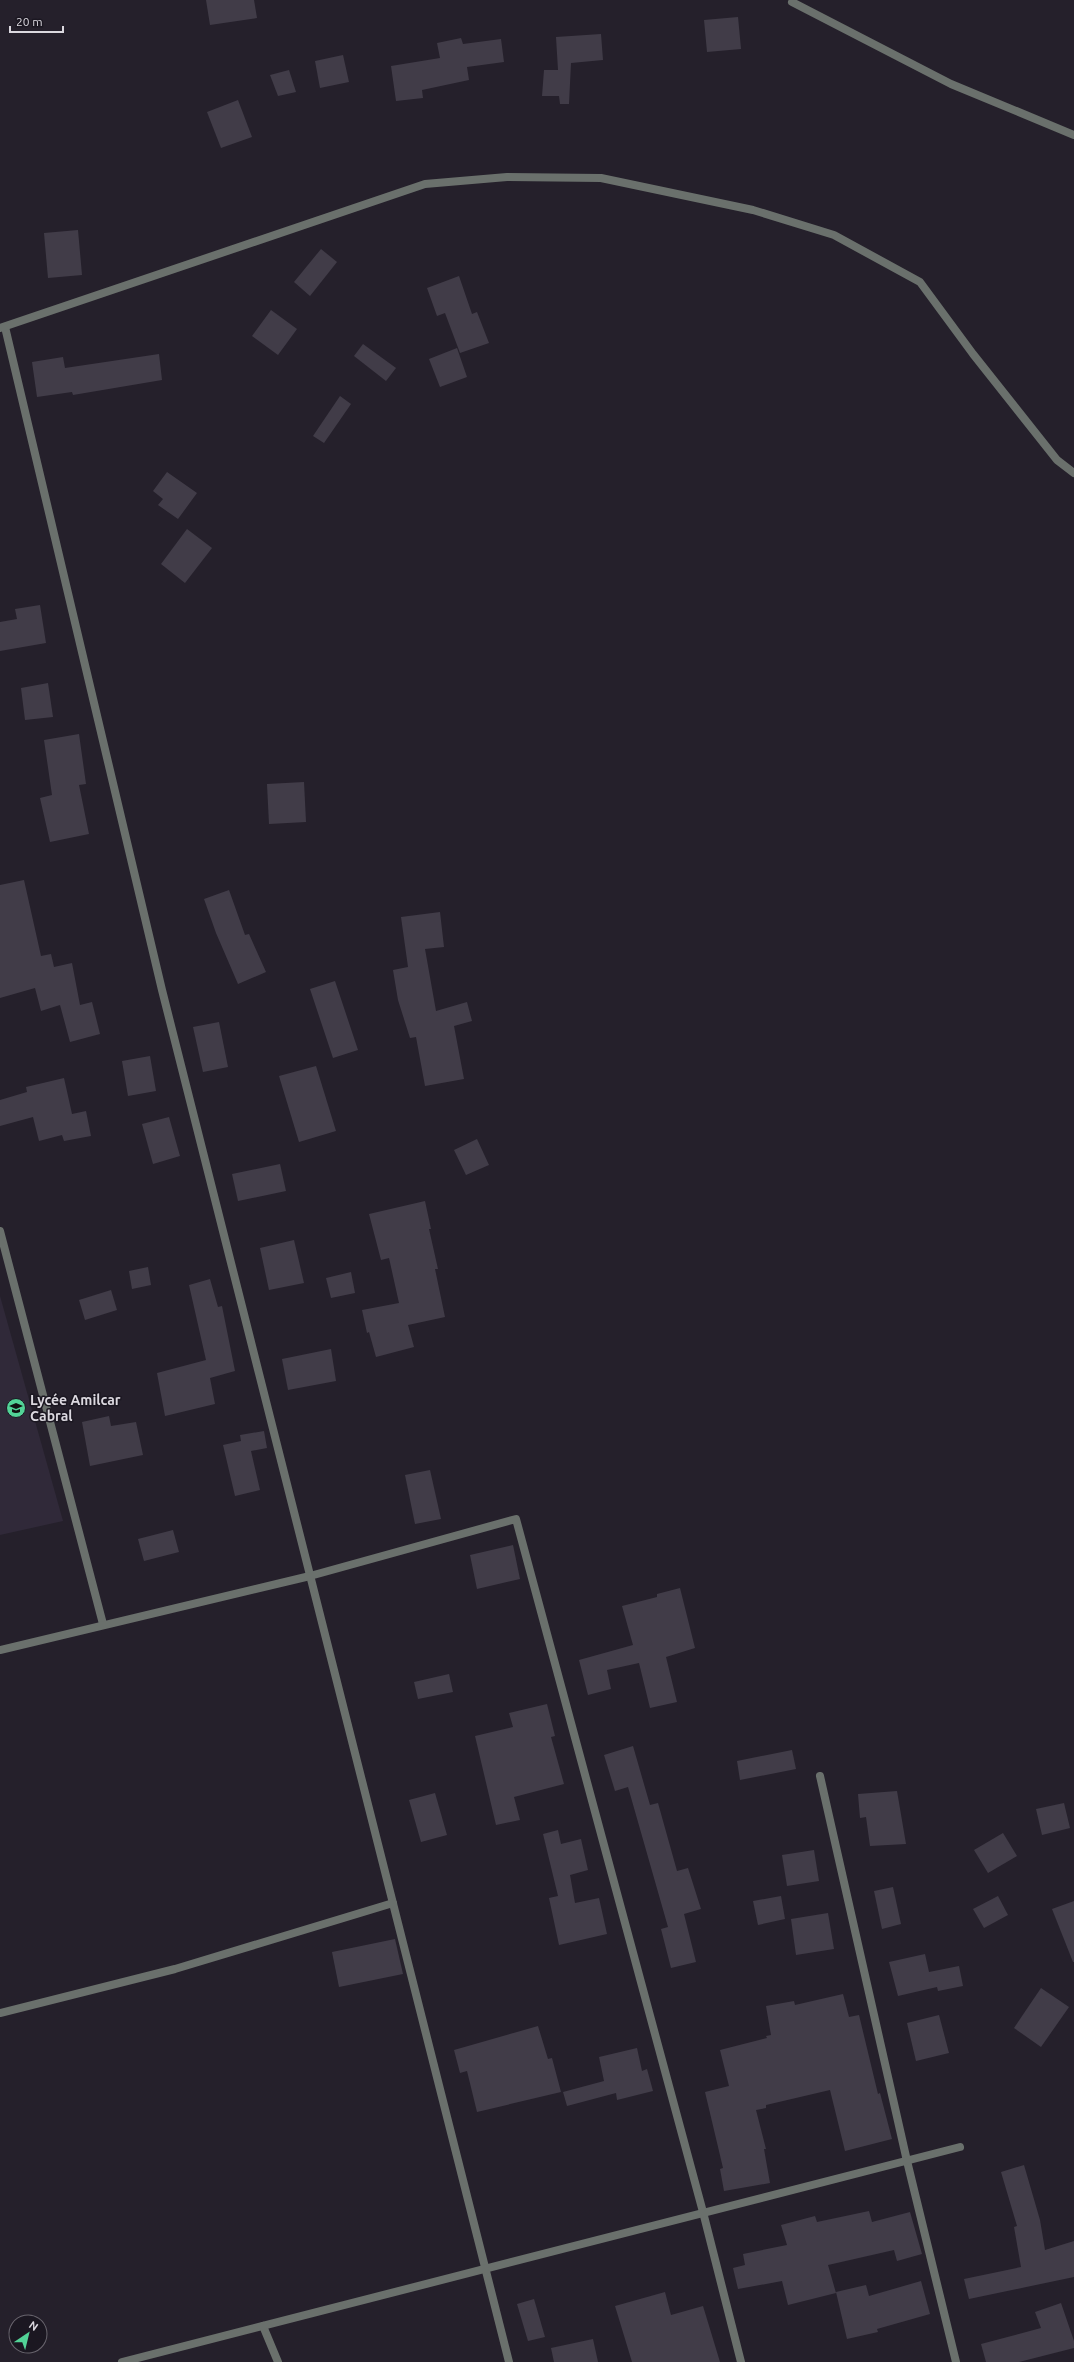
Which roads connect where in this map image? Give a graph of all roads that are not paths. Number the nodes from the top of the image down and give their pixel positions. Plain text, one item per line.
1 (792, 2) dead end
2 (1074, 135) edge
3 (2, 327) edge
4 (1074, 473) edge
5 (0, 1232) edge
6 (310, 1576) junction
7 (103, 1624) junction
8 (0, 1650) edge
9 (820, 1776) dead end
10 (393, 1903) junction
11 (0, 2014) edge
12 (960, 2148) dead end
13 (907, 2161) junction
14 (703, 2212) junction
15 (486, 2269) junction
16 (263, 2326) junction
17 (122, 2362) edge
18 (278, 2362) edge
19 (510, 2362) edge
20 (741, 2362) edge
21 (956, 2362) edge

1 - 2 street
3 - 4 street
3 - 6 street
5 - 7 street
6 - 7 street
6 - 10 street
6 - 14 street
7 - 8 street
9 - 13 street
10 - 11 street
10 - 15 street
12 - 13 street
13 - 14 street
13 - 21 street
14 - 15 street
14 - 20 street
15 - 16 street
15 - 19 street
16 - 17 street
16 - 18 street

